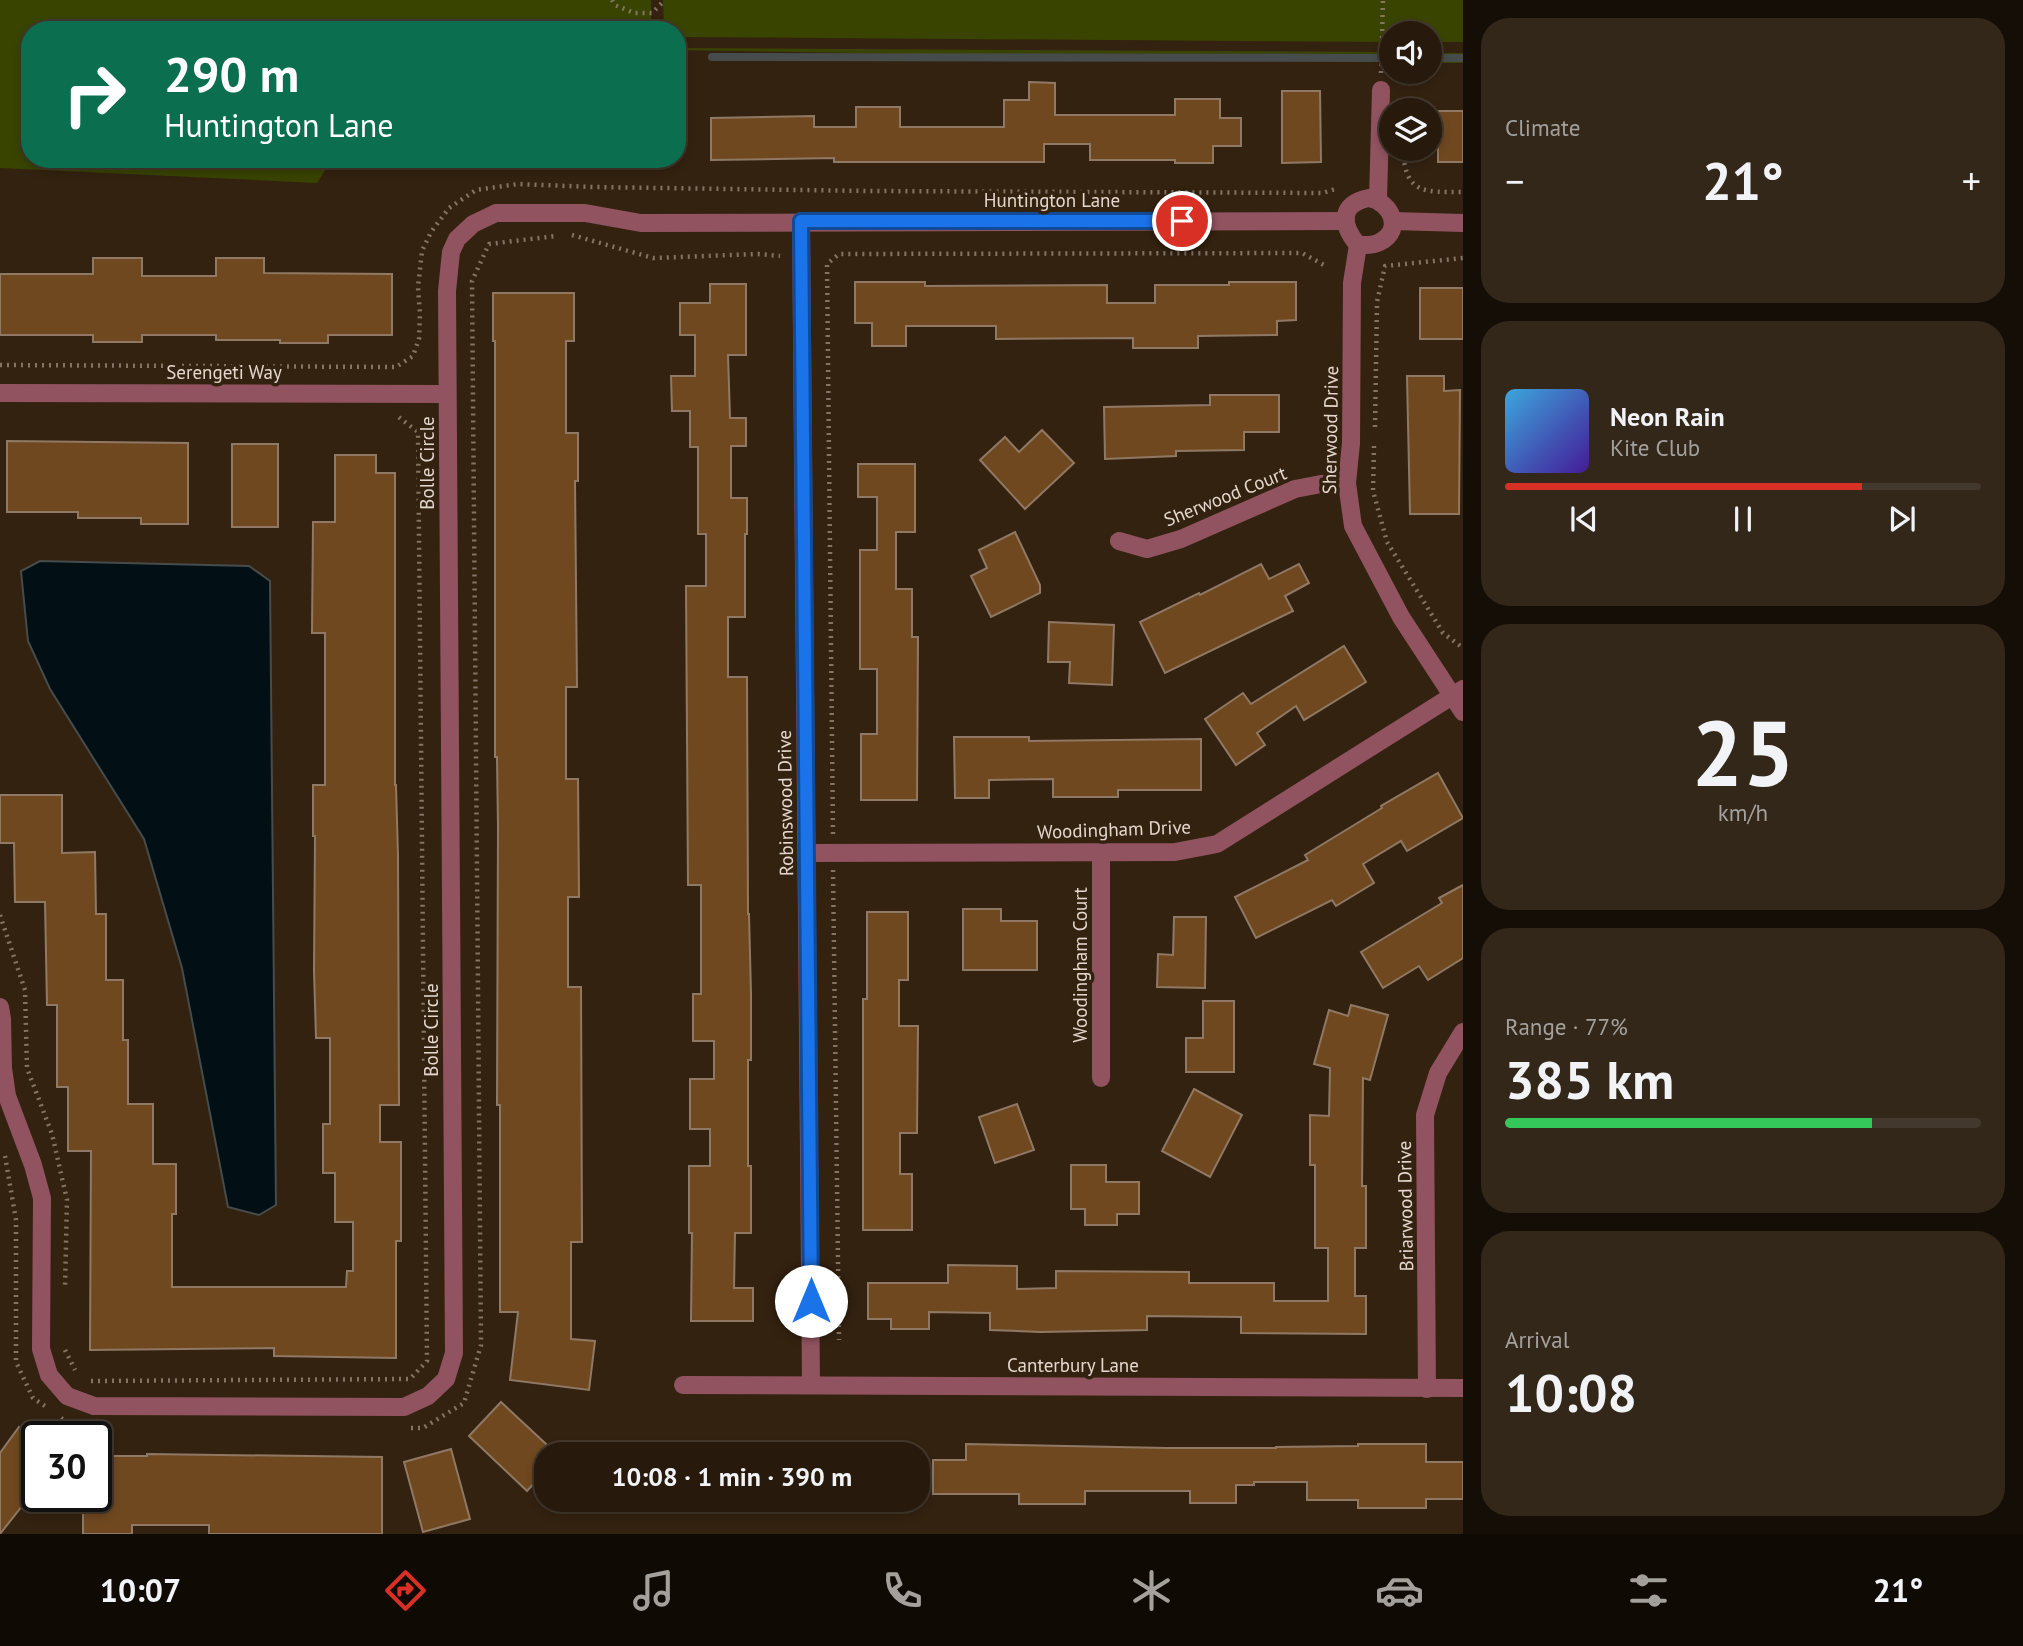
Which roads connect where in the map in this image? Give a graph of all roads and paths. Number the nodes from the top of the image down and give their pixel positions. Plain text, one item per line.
1 (612, 0) edge
2 (665, 0) edge
3 (1383, 0) edge
4 (1382, 21) edge
5 (1381, 84) edge
6 (1405, 161) edge
7 (1463, 192) edge
8 (1378, 200) junction
9 (801, 221) junction
10 (1346, 221) junction
11 (1393, 221) junction
12 (1463, 223) edge
13 (570, 234) dead end
14 (556, 236) dead end
15 (1357, 245) junction
16 (758, 254) dead end
17 (1463, 258) edge
18 (1324, 265) dead end
19 (0, 393) edge
20 (447, 394) junction
21 (384, 415) dead end
22 (1347, 483) junction
23 (1119, 541) dead end
24 (1463, 648) edge
25 (1458, 692) edge
26 (1463, 712) edge
27 (1101, 852) junction
28 (807, 853) junction
29 (833, 853) junction
30 (0, 915) edge
31 (0, 1007) edge
32 (1463, 1032) edge
33 (1101, 1078) dead end
34 (4, 1151) dead end
35 (65, 1293) dead end
36 (839, 1340) dead end
37 (64, 1347) dead end
38 (683, 1385) dead end
39 (811, 1385) junction
40 (1463, 1388) edge
41 (1427, 1389) junction
42 (64, 1421) edge
43 (410, 1428) dead end

1 - 2 path
3 - 4 path
5 - 8 street
6 - 7 path
8 - 10 street
8 - 11 street
9 - 10 street, Huntington Lane
9 - 20 street, Bolle Circle
9 - 28 street, Robinswood Drive
10 - 15 street
11 - 12 street
11 - 15 street
13 - 16 path
14 - 43 path
15 - 22 street, Sherwood Drive
17 - 24 path
18 - 29 path
19 - 20 street, Serengeti Way
20 - 31 street, Bolle Circle
21 - 37 path
22 - 23 street, Sherwood Court
22 - 25 street, Sherwood Drive
25 - 26 street, Sherwood Drive
25 - 27 street, Woodingham Drive
27 - 29 street, Woodingham Drive
27 - 33 street, Woodingham Court
28 - 29 street, Woodingham Drive
28 - 39 street, Robinswood Drive
29 - 36 path
30 - 35 path
32 - 41 street, Briarwood Drive
34 - 42 path
38 - 39 street, Canterbury Lane
39 - 41 street, Canterbury Lane
40 - 41 street, Canterbury Lane

